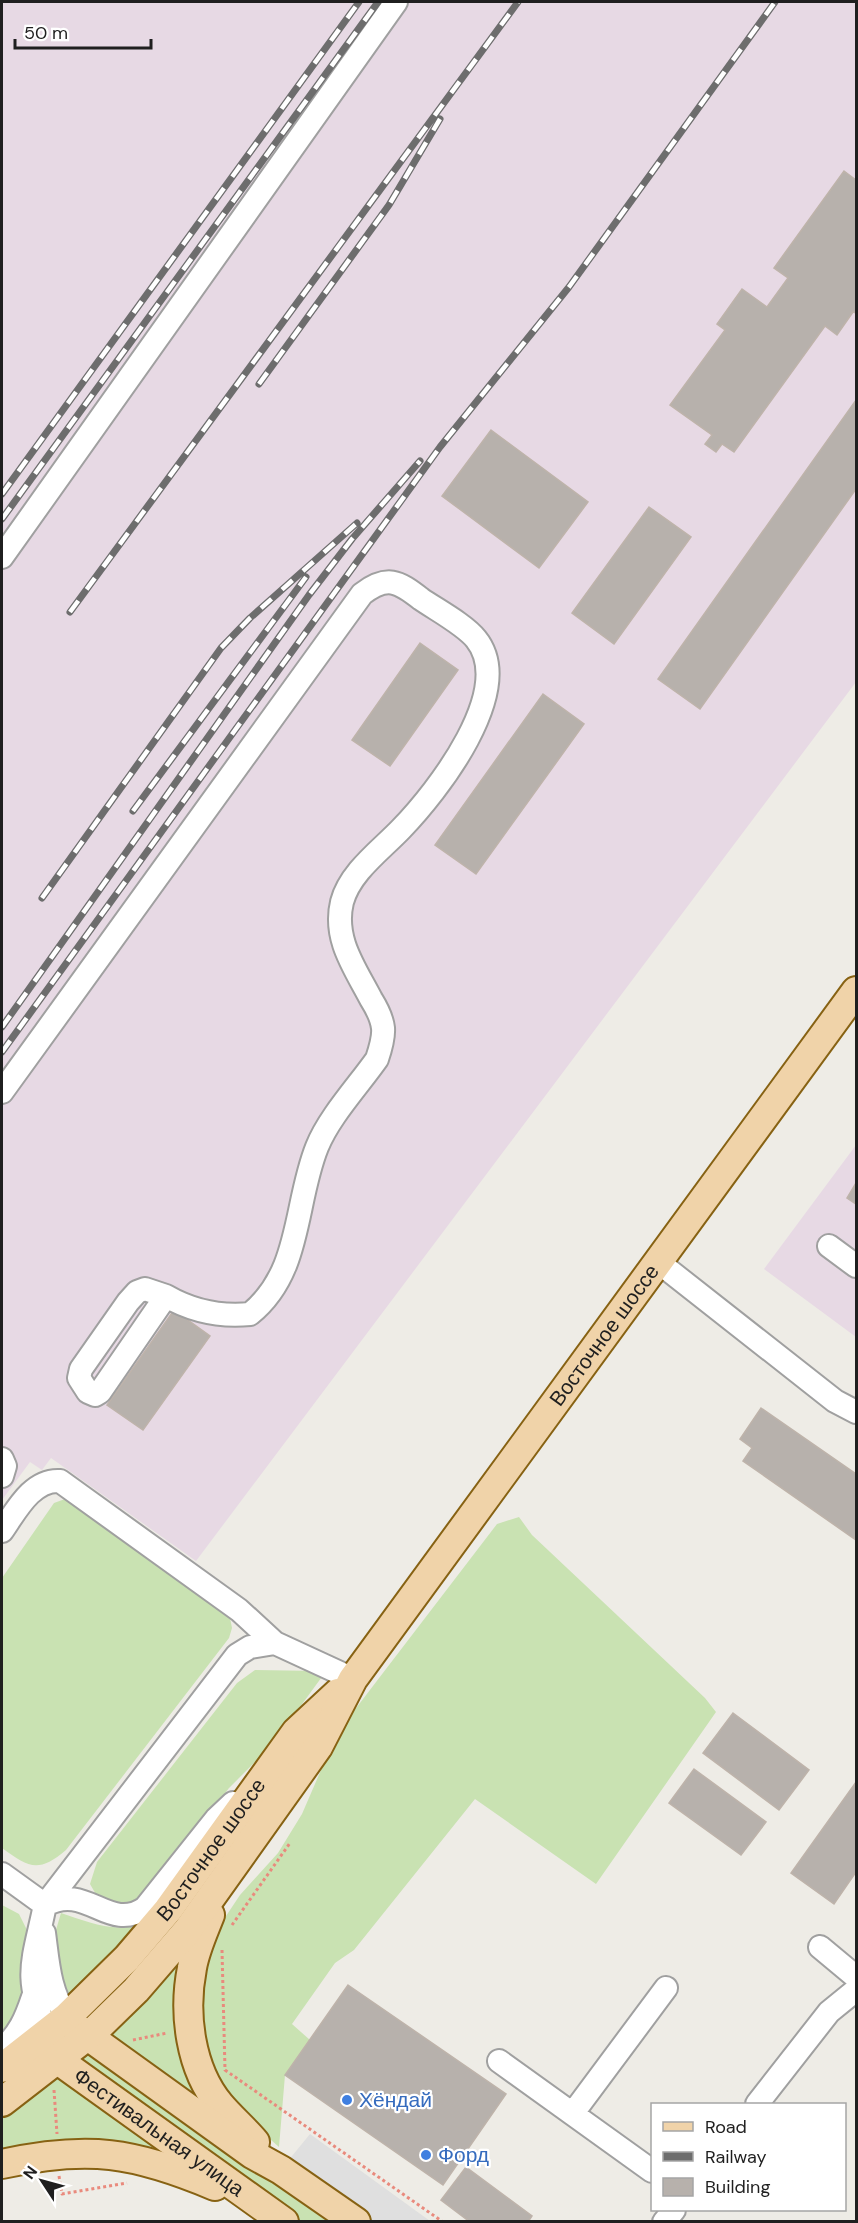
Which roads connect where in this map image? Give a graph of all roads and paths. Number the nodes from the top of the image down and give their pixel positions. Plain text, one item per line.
1 (396, 2) edge
2 (2, 556) edge
3 (856, 991) edge
4 (2, 1092) edge
5 (829, 1246) dead end
6 (657, 1262) junction
7 (856, 1266) edge
8 (166, 1296) dead end
9 (856, 1412) edge
10 (2, 1459) edge
11 (2, 1476) edge
12 (2, 1530) edge
13 (275, 1643) junction
14 (353, 1679) junction
15 (278, 1757) junction
16 (290, 1842) dead end
17 (2, 1874) edge
18 (228, 1874) junction
19 (44, 1912) junction
20 (229, 1930) dead end
21 (222, 1939) dead end
22 (820, 1947) dead end
23 (856, 1977) edge
24 (666, 1988) dead end
25 (856, 1990) edge
26 (33, 1997) junction
27 (57, 2025) junction
28 (86, 2037) junction
29 (2, 2049) edge
30 (499, 2061) dead end
31 (48, 2067) junction
32 (2, 2068) edge
33 (2, 2102) edge
34 (758, 2103) edge
35 (573, 2113) junction
36 (58, 2153) junction
37 (2, 2164) edge
38 (651, 2169) edge
39 (281, 2170) junction
40 (135, 2181) dead end
41 (279, 2218) edge
42 (356, 2222) edge
43 (443, 2222) edge

1 - 2 lane
3 - 6 main road, Восточное шоссе
4 - 8 lane
5 - 7 lane
6 - 9 lane
6 - 14 main road, Восточное шоссе
10 - 11 lane
12 - 13 lane
13 - 14 lane
13 - 19 lane
14 - 15 main road, Восточное шоссе
14 - 18 main road, Восточное шоссе
15 - 19 lane
15 - 27 main road, Восточное шоссе
16 - 20 path
17 - 19 lane
18 - 28 main road
18 - 39 main road
19 - 26 lane
19 - 27 lane
21 - 43 path
22 - 23 lane
24 - 35 lane
25 - 34 lane
26 - 27 lane
26 - 29 lane
27 - 28 main road
27 - 31 main road, Фестивальная улица
27 - 32 main road, Восточное шоссе
28 - 31 main road
28 - 39 main road
30 - 35 lane
31 - 33 main road
31 - 36 path
31 - 41 main road, Фестивальная улица
35 - 38 lane
36 - 37 main road
36 - 40 path
36 - 41 main road
39 - 42 main road

